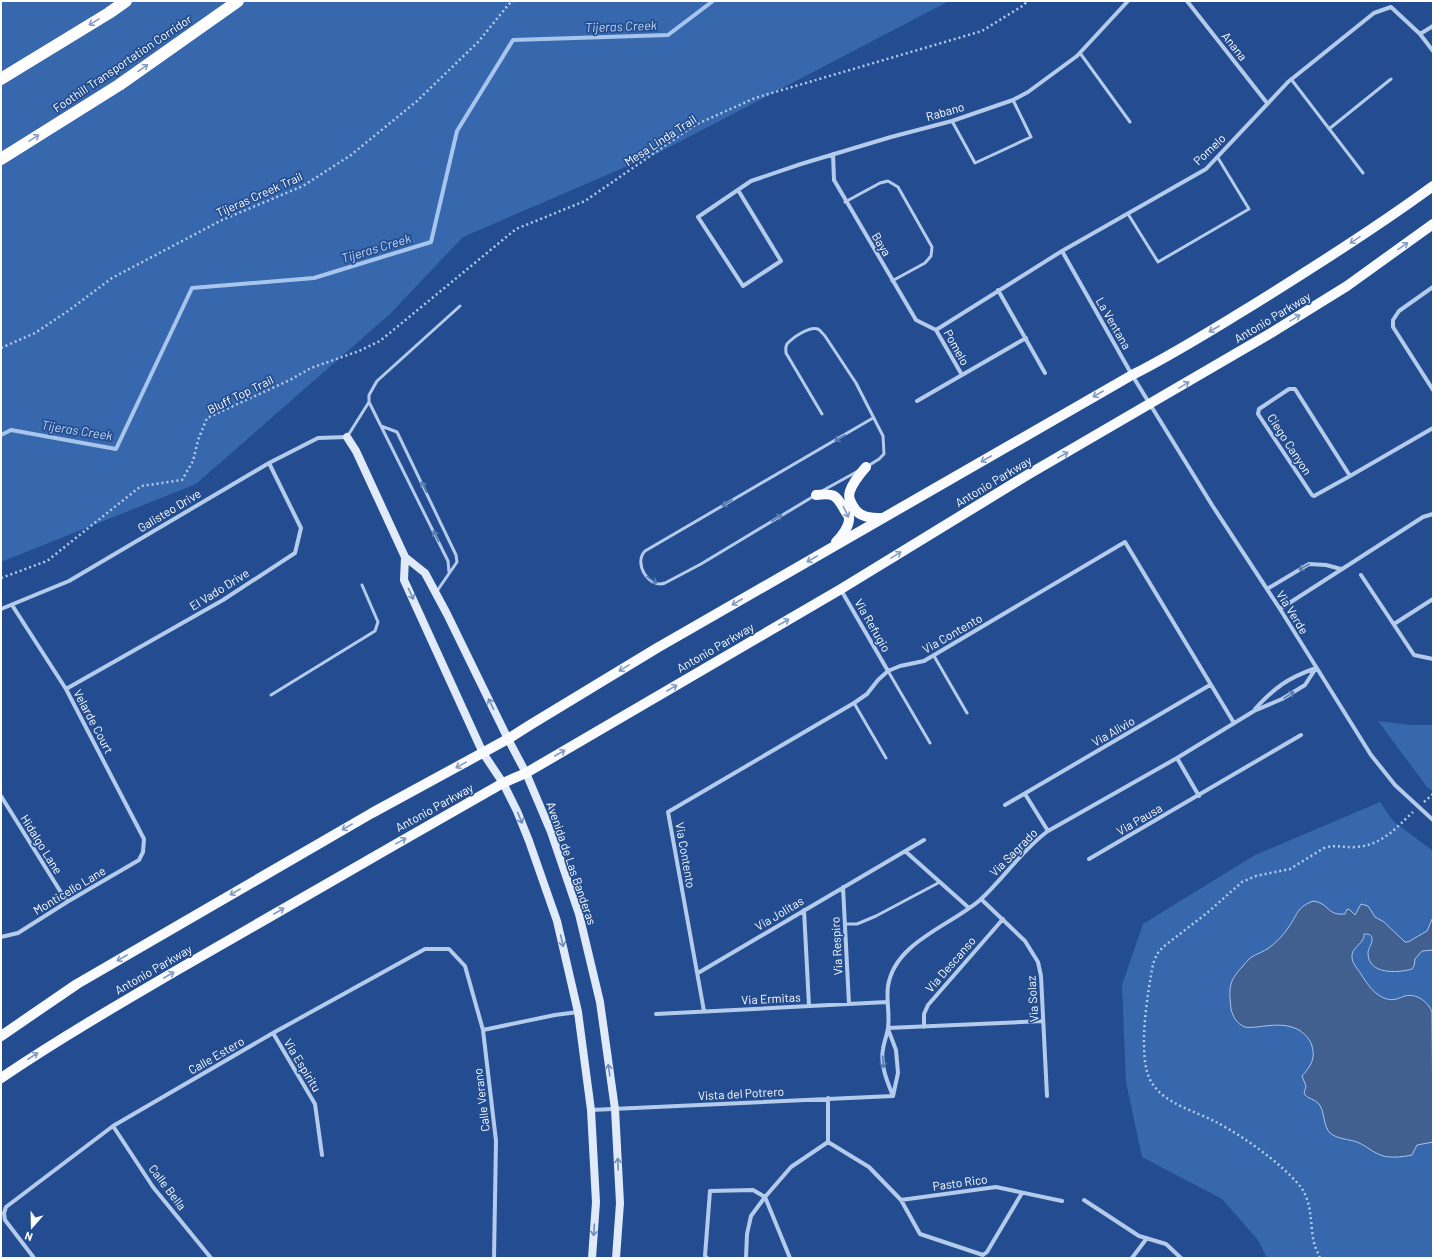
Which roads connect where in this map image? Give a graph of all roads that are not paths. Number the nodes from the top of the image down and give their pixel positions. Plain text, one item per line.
1 (126, 1) edge
2 (238, 1) edge
3 (1128, 1) edge
4 (1187, 1) edge
5 (1433, 26) edge
6 (1420, 34) junction
7 (1433, 51) edge
8 (1080, 53) junction
9 (1, 79) edge
10 (1292, 79) junction
11 (1391, 79) dead end
12 (1013, 100) junction
13 (1267, 103) junction
14 (952, 120) junction
15 (1130, 122) dead end
16 (1330, 129) junction
17 (833, 154) junction
18 (1218, 158) junction
19 (1, 159) edge
20 (1363, 173) dead end
21 (1433, 186) edge
22 (738, 190) junction
23 (845, 202) junction
24 (1128, 214) junction
25 (1433, 224) edge
26 (1062, 251) junction
27 (892, 281) junction
28 (1433, 287) edge
29 (998, 290) junction
30 (460, 306) dead end
31 (936, 330) junction
32 (1026, 338) junction
33 (1045, 373) dead end
34 (962, 375) junction
35 (1132, 375) junction
36 (1433, 390) edge
37 (917, 401) dead end
38 (369, 402) junction
39 (1150, 405) junction
40 (822, 414) dead end
41 (873, 418) junction
42 (381, 426) junction
43 (1433, 428) edge
44 (347, 437) junction
45 (269, 462) junction
46 (866, 467) junction
47 (1350, 476) junction
48 (816, 495) junction
49 (1433, 514) edge
50 (883, 518) junction
51 (830, 549) junction
52 (405, 557) junction
53 (1341, 569) junction
54 (450, 572) junction
55 (1361, 575) dead end
56 (362, 585) dead end
57 (841, 589) junction
58 (1267, 589) junction
59 (436, 593) junction
60 (1433, 599) edge
61 (12, 605) junction
62 (1, 609) edge
63 (1280, 609) junction
64 (1394, 624) junction
65 (934, 656) junction
66 (1433, 659) edge
67 (1316, 668) junction
68 (888, 671) junction
69 (1210, 685) junction
70 (66, 689) junction
71 (271, 695) dead end
72 (854, 703) junction
73 (1254, 711) junction
74 (968, 713) dead end
75 (1234, 723) junction
76 (1301, 735) dead end
77 (508, 739) junction
78 (930, 743) dead end
79 (483, 752) junction
80 (886, 758) dead end
81 (1177, 758) junction
82 (526, 773) junction
83 (503, 783) junction
84 (1025, 794) junction
85 (1, 796) edge
86 (1199, 796) junction
87 (1005, 805) dead end
88 (1433, 820) edge
89 (1048, 831) junction
90 (924, 840) dead end
91 (905, 851) junction
92 (142, 852) joint
93 (1090, 859) dead end
94 (940, 882) junction
95 (843, 887) junction
96 (981, 899) junction
97 (67, 902) junction
98 (969, 908) junction
99 (804, 910) junction
100 (1003, 919) junction
101 (845, 924) junction
102 (1, 937) edge
103 (449, 949) joint
104 (698, 973) junction
105 (887, 1002) junction
106 (849, 1004) junction
107 (809, 1006) junction
108 (704, 1011) junction
109 (578, 1012) junction
110 (656, 1014) dead end
111 (1043, 1021) junction
112 (924, 1027) junction
113 (888, 1028) junction
114 (483, 1030) junction
115 (273, 1033) junction
116 (1, 1036) edge
117 (1, 1078) edge
118 (893, 1096) junction
119 (1047, 1096) dead end
120 (828, 1098) junction
121 (615, 1109) junction
122 (591, 1110) junction
123 (114, 1126) junction
124 (828, 1142) junction
125 (322, 1156) dead end
126 (1022, 1193) junction
127 (765, 1197) junction
128 (901, 1200) junction
129 (1084, 1200) dead end
130 (1062, 1201) dead end
131 (1147, 1238) junction
132 (34, 1258) edge
133 (211, 1258) edge
134 (494, 1258) edge
135 (592, 1258) edge
136 (616, 1258) edge
137 (707, 1258) edge
138 (746, 1258) edge
139 (790, 1258) edge
140 (1132, 1258) edge
141 (1181, 1258) edge

1 -> 9 highway
19 -> 2 highway, Foothill Transportation Corridor
3 - 8 street, Rabano
4 - 13 street, Anana
5 - 6 street
6 - 7 street
6 - 10 street, Pomelo
8 - 12 street, Rabano
8 - 15 lane
10 - 13 street, Pomelo
10 - 16 lane
11 - 16 lane
12 - 14 street, Rabano
12 - 14 lane
13 - 18 street, Pomelo
14 - 17 street, Rabano
16 - 20 lane
17 - 22 street, Rabano
17 - 23 street, Baya
18 - 24 street, Pomelo
18 - 24 lane
21 -> 35 main road, Antonio Parkway
22 - 22 street, Rabano
23 - 27 street, Baya
23 - 27 lane
24 - 26 street, Pomelo
39 -> 25 main road, Antonio Parkway
26 - 29 street, Pomelo
26 - 35 street, La Ventana
27 - 31 street, Baya
28 - 36 street
29 - 31 street, Pomelo
29 - 32 street
30 - 38 lane
31 - 34 street, Pomelo
32 - 33 street
32 - 34 street, Pomelo
34 - 37 street, Pomelo
35 - 39 street, La Ventana
35 -> 50 main road, Antonio Parkway
38 - 42 lane
38 - 44 lane
57 -> 39 main road, Antonio Parkway
39 - 58 street, Via Verde
40 - 41 lane
41 - 46 lane
41 -> 48 lane
54 -> 42 lane
54 -> 42 lane
43 - 47 street, Ciego Canyon
44 - 45 street, Galisteo Drive
44 - 52 main road, Avenida de Las Banderas
45 - 61 street, Galisteo Drive
45 - 70 street, El Vado Drive
46 - 48 lane
46 - 50 main road
47 - 47 street, Ciego Canyon
48 -> 51 main road
49 - 53 street
50 - 51 main road, Antonio Parkway
51 -> 77 main road, Antonio Parkway
52 - 59 main road, Avenida de Las Banderas
52 -> 79 main road, Avenida de Las Banderas
53 -> 58 street
53 - 63 street
54 - 59 lane
55 - 64 street
56 - 71 lane
57 - 68 street, Via Refugio
82 -> 57 main road, Antonio Parkway
58 - 63 street, Via Verde
77 -> 59 main road, Avenida de Las Banderas
60 - 64 street
61 - 62 street, Galisteo Drive
61 - 70 street, Velarde Court
63 - 67 street, Via Verde
64 - 66 street
65 - 68 street, Via Contento
65 - 69 street, Via Contento
65 - 74 lane
67 - 73 street, Via Sagrado
73 -> 67 street, Via Sagrado
67 - 88 street, Via Verde
68 - 72 street, Via Contento
68 - 78 lane
69 - 75 street, Via Contento
69 - 84 street, Via Alivio
70 - 92 street, Velarde Court
72 - 80 lane
72 - 104 street, Via Contento
73 - 75 street, Via Sagrado
75 - 81 street, Via Sagrado
76 - 86 street, Via Pausa
77 - 79 main road, Antonio Parkway
77 - 82 main road, Avenida de Las Banderas
79 - 83 main road, Avenida de Las Banderas
79 -> 116 main road, Antonio Parkway
81 - 86 street
81 - 89 street, Via Sagrado
82 - 83 main road, Antonio Parkway
121 -> 82 main road, Avenida de Las Banderas
83 -> 109 main road, Avenida de Las Banderas
117 -> 83 main road, Antonio Parkway
84 - 87 street, Via Alivio
84 - 89 street
85 - 97 street, Hidalgo Lane
86 - 93 street, Via Pausa
89 - 96 street, Via Sagrado
90 - 91 street, Via Jolitas
91 - 94 street
91 - 95 street, Via Jolitas
92 - 97 street, Monticello Lane
94 - 98 street
94 - 101 lane
95 - 99 street, Via Jolitas
95 - 101 street, Via Respiro
96 - 98 street, Via Sagrado
96 - 100 street, Via Solaz
97 - 102 street, Monticello Lane
98 - 105 street, Via Sagrado
99 - 104 street, Via Jolitas
99 - 107 street
100 - 111 street, Via Solaz
100 - 112 street, Via Descanso
101 - 106 street, Via Respiro
103 - 114 street, Calle Verano
103 - 115 street, Calle Estero
104 - 108 street
105 - 106 street, Via Ermitas
105 - 113 street, Via Sagrado
106 - 107 street, Via Ermitas
107 - 108 street, Via Ermitas
108 - 110 street, Via Ermitas
109 - 114 street
109 - 122 main road, Avenida de Las Banderas
111 - 112 street
111 - 119 street, Via Solaz
112 - 113 street
113 - 118 street, Via Sagrado
113 -> 118 street, Via Sagrado
114 - 134 street, Calle Verano
115 - 123 street, Calle Estero
115 - 125 street, Via Espiritu
118 - 120 street, Vista del Potrero
120 - 121 street, Vista del Potrero
120 - 124 street
121 - 122 street, Vista del Potrero
136 -> 121 main road, Avenida de Las Banderas
122 -> 135 main road, Avenida de Las Banderas
123 - 132 street, Calle Estero
123 - 133 street, Calle Bella
124 - 127 street
124 - 128 street
126 - 128 street, Pasto Rico
126 - 128 street
126 - 130 street, Pasto Rico
127 - 137 street
127 - 138 street
127 - 139 street
129 - 131 street
131 - 140 street
131 - 141 street

